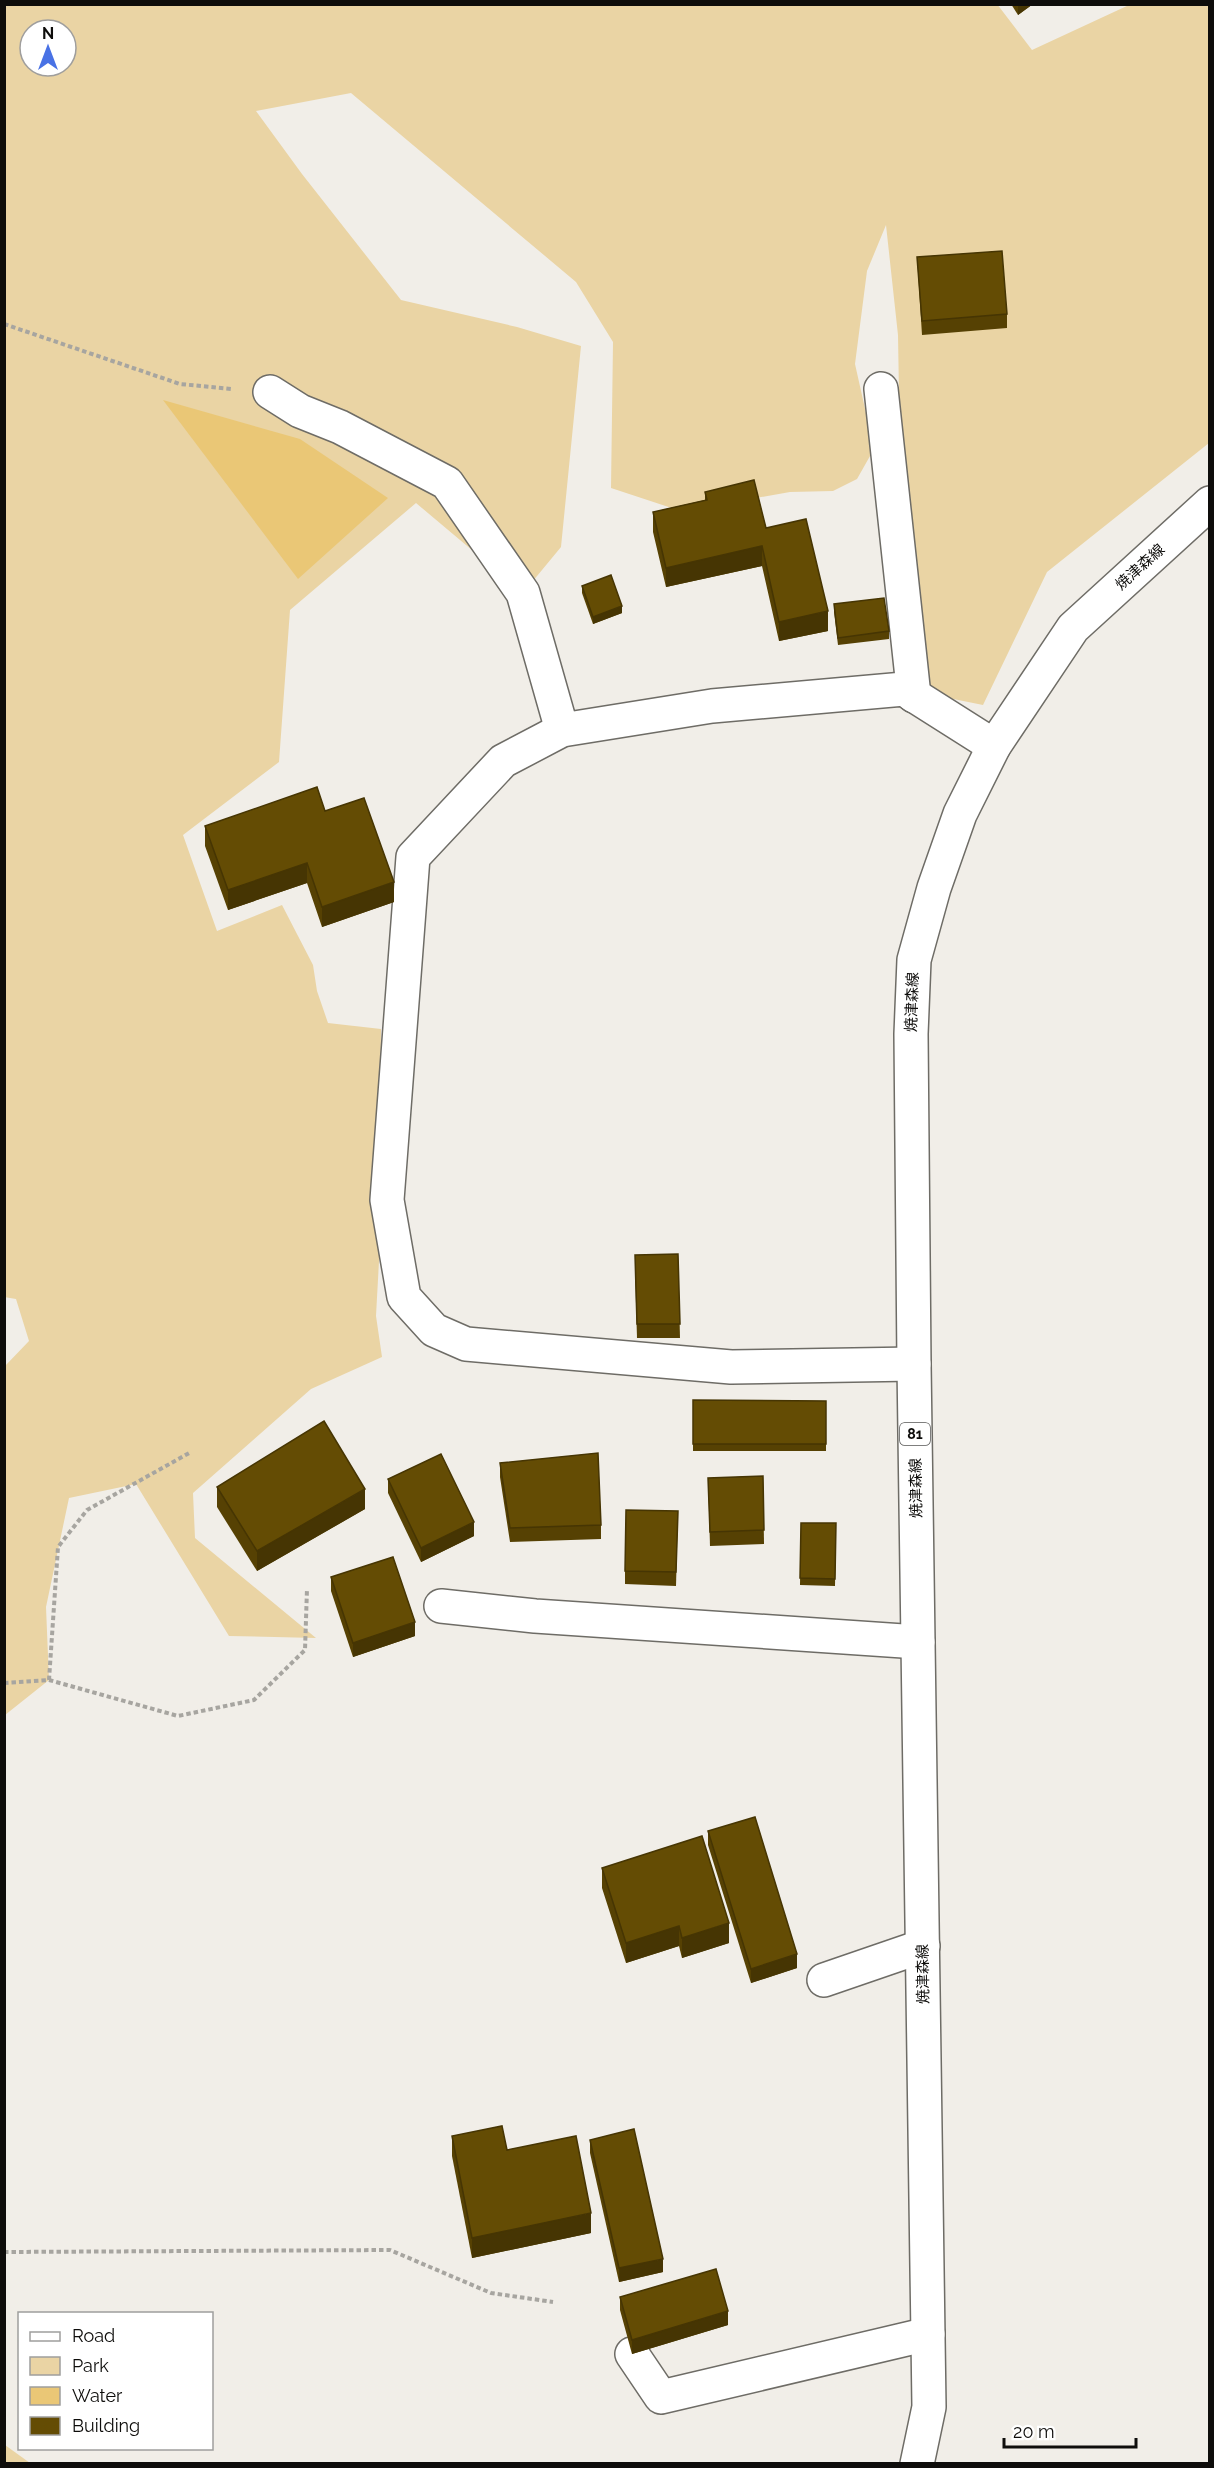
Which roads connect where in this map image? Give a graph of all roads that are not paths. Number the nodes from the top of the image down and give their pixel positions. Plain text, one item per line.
1 (881, 389) dead end
2 (270, 392) road end
3 (1209, 503) edge
4 (914, 696) junction
5 (562, 730) junction
6 (994, 746) junction
7 (914, 1364) junction
8 (441, 1606) dead end
9 (918, 1642) junction
10 (923, 1946) junction
11 (824, 1980) dead end
12 (928, 2334) junction
13 (632, 2354) edge
14 (917, 2463) edge

1 - 4 street
2 - 5 street
3 - 6 street, 焼津森線 / 81
4 - 5 street
4 - 6 street
5 - 7 street
6 - 7 street, 焼津森線 / 81
7 - 9 street, 焼津森線 / 81
8 - 9 street
9 - 10 street, 焼津森線 / 81
10 - 11 street
10 - 12 street, 焼津森線 / 81
12 - 13 street
12 - 14 street, 焼津森線 / 81

